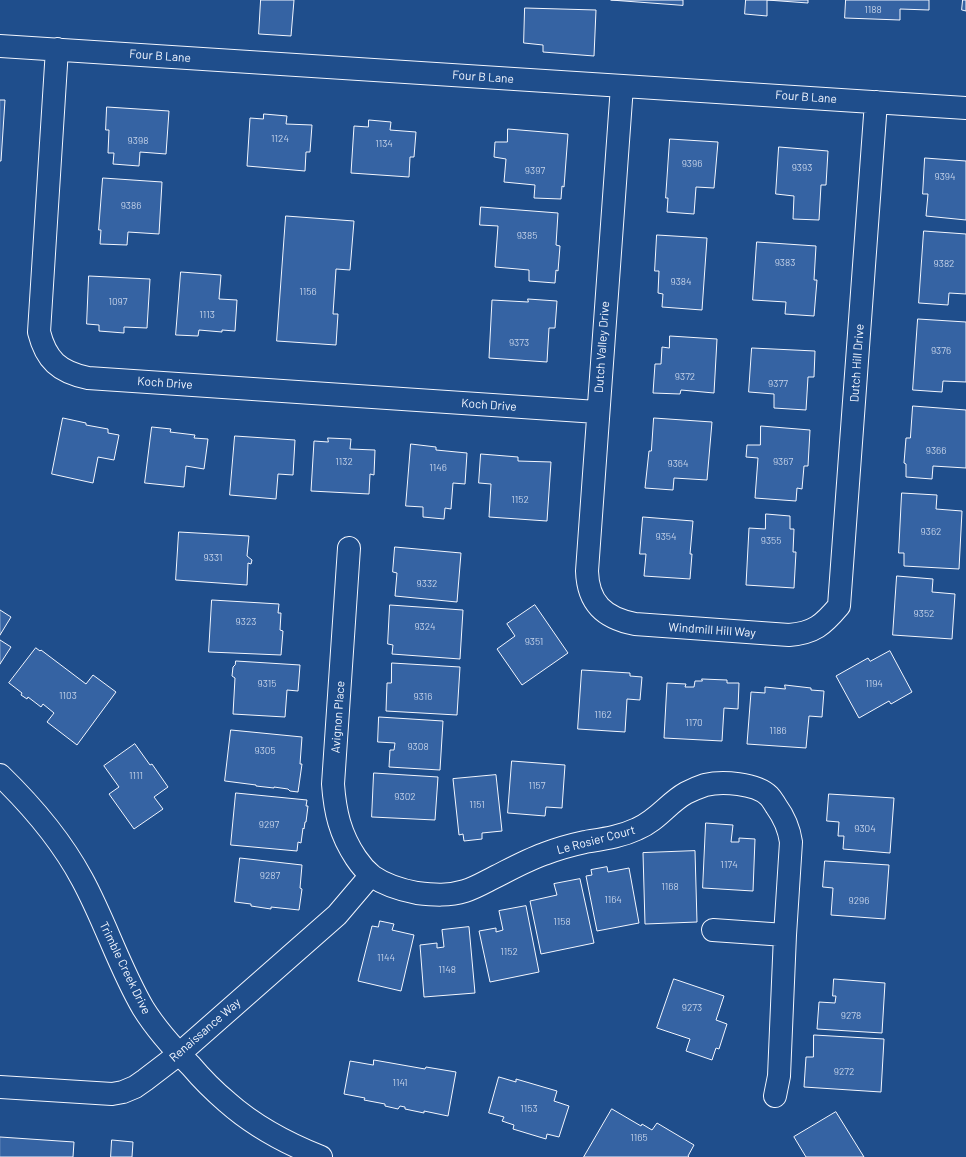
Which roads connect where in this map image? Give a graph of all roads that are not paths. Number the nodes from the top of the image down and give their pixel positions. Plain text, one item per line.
1 (0, 46) edge
2 (56, 49) junction
3 (622, 86) junction
4 (876, 102) junction
5 (966, 108) edge
6 (597, 412) junction
7 (349, 548) dead end
8 (598, 606) joint
9 (827, 620) joint
10 (0, 775) edge
11 (371, 875) junction
12 (713, 930) dead end
13 (785, 935) junction
14 (179, 1054) junction
15 (0, 1087) edge
16 (775, 1096) dead end
17 (321, 1157) edge

1 - 2 street, Four B Lane
2 - 3 street, Four B Lane
2 - 6 street, Koch Drive
3 - 4 street, Four B Lane
3 - 6 street, Dutch Valley Drive
4 - 5 street, Four B Lane
4 - 9 street, Dutch Hill Drive
6 - 8 street, Dutch Valley Drive
7 - 11 street, Avignon Place
8 - 9 street, Windmill Hill Way
10 - 14 street, Trimble Creek Drive
11 - 13 street, Le Rosier Court
11 - 14 street, Renaissance Way
12 - 13 street
13 - 16 street, Le Rosier Court
14 - 15 street, Renaissance Way
14 - 17 street, Trimble Creek Drive

